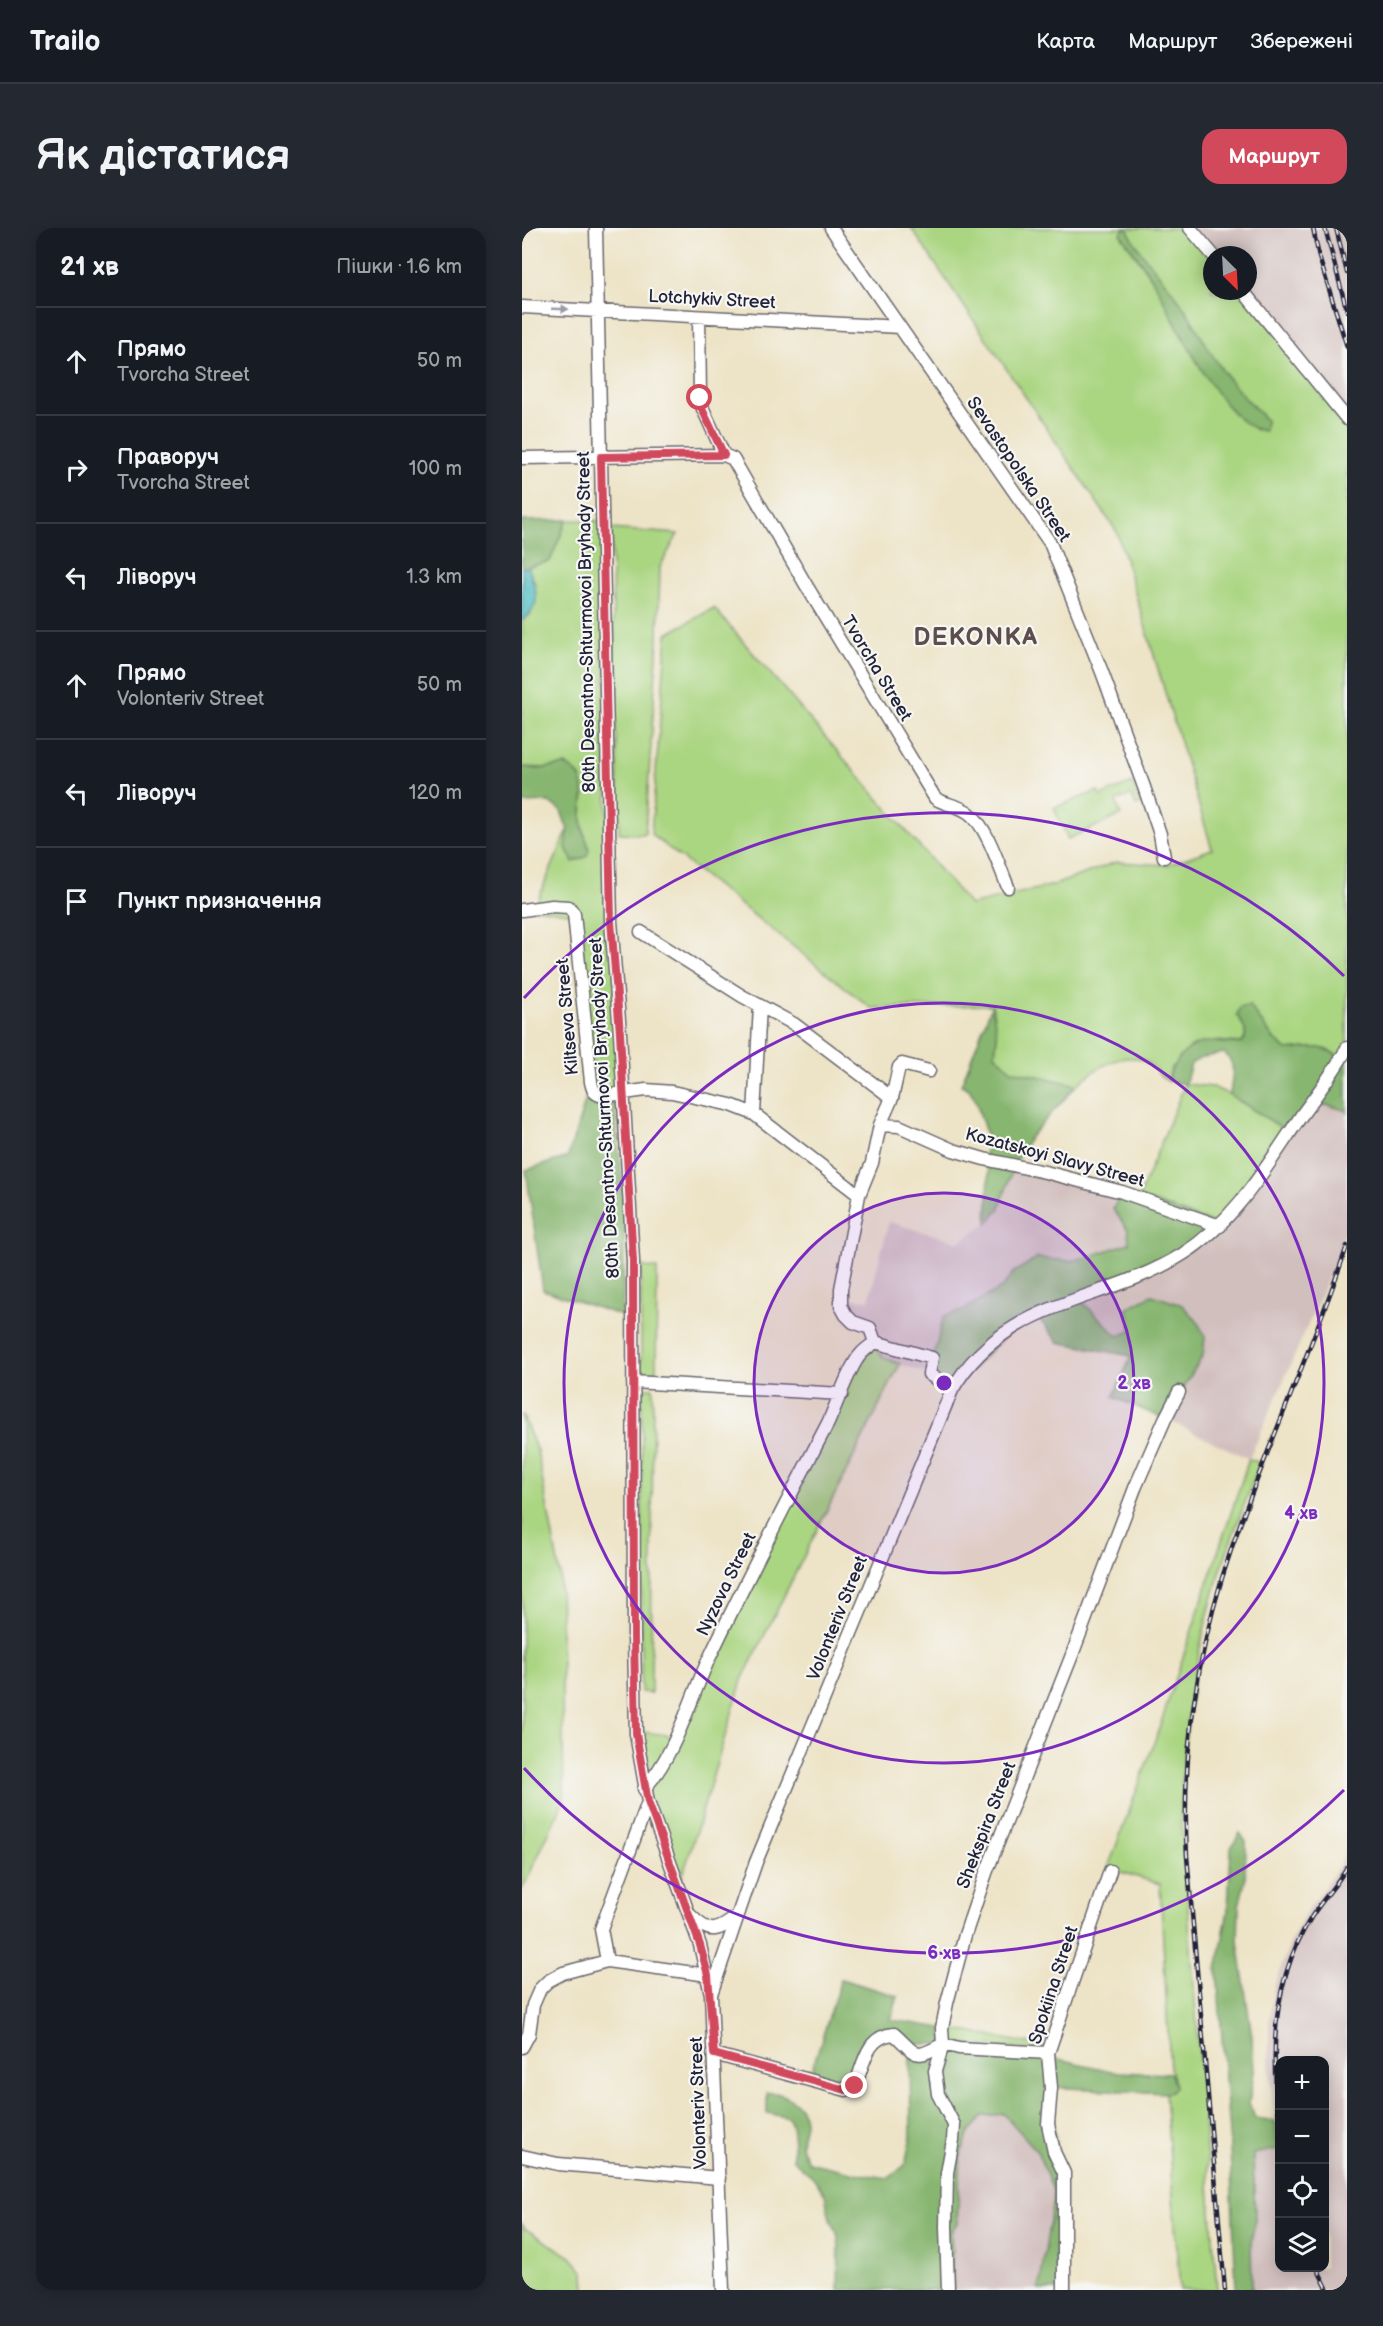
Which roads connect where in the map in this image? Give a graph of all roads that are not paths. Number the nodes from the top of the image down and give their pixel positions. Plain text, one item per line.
1 (596, 228) edge
2 (831, 228) edge
3 (1195, 231) edge
4 (1206, 246) edge
5 (1250, 300) edge
6 (522, 308) edge
7 (598, 310) junction
8 (699, 317) junction
9 (900, 327) junction
10 (1347, 420) edge
11 (724, 455) junction
12 (601, 457) junction
13 (522, 458) edge
14 (1164, 856) dead end
15 (1008, 887) dead end
16 (522, 910) edge
17 (641, 932) dead end
18 (760, 1006) junction
19 (1347, 1048) edge
20 (928, 1071) dead end
21 (624, 1093) junction
22 (892, 1098) junction
23 (754, 1114) junction
24 (880, 1125) junction
25 (859, 1195) junction
26 (1220, 1226) junction
27 (875, 1342) junction
28 (633, 1382) junction
29 (952, 1390) junction
30 (1179, 1392) dead end
31 (842, 1394) junction
32 (646, 1795) junction
33 (1110, 1871) dead end
34 (688, 1913) junction
35 (737, 1916) junction
36 (607, 1961) junction
37 (708, 1975) junction
38 (711, 1994) junction
39 (943, 2044) junction
40 (522, 2047) edge
41 (1048, 2053) junction
42 (714, 2054) junction
43 (522, 2156) edge
44 (719, 2178) junction
45 (723, 2290) edge
46 (948, 2290) edge
47 (1064, 2290) edge

1 - 7 street, 80th Desantno-Shturmovoi Bryhady Street
2 - 9 street, Sevastopolska Street
3 - 4 street
5 - 10 street
6 -> 7 street, Lotchykiv Street
7 - 8 street, Lotchykiv Street
7 - 12 street, 80th Desantno-Shturmovoi Bryhady Street
8 - 9 street, Lotchykiv Street
8 - 11 street, Tvorcha Street
9 - 14 street, Sevastopolska Street
11 - 12 street
11 - 15 street, Tvorcha Street
12 - 13 street
12 - 21 street, 80th Desantno-Shturmovoi Bryhady Street
16 - 21 street, Kiltseva Street
17 - 18 street
18 - 22 street
18 - 23 street
19 - 26 street, Volonteriv Street
20 - 22 street
21 - 23 street, Kiltseva Street
21 - 28 street, 80th Desantno-Shturmovoi Bryhady Street
22 - 24 street
23 - 25 street, Kiltseva Street
24 - 25 street
24 - 26 street, Kozatskoyi Slavy Street
25 - 27 street
26 - 29 street, Volonteriv Street
27 - 29 street
27 - 31 street, Nyzova Street
28 - 31 street
28 - 32 street, 80th Desantno-Shturmovoi Bryhady Street
29 - 35 street, Volonteriv Street
30 - 39 street, Shekspira Street
31 - 32 street, Nyzova Street
32 - 34 street, 80th Desantno-Shturmovoi Bryhady Street
32 - 36 street
33 - 41 street, Spokiina Street
34 - 35 street
34 - 37 street, 80th Desantno-Shturmovoi Bryhady Street
35 - 38 street, Volonteriv Street
36 - 37 street
36 - 40 street
37 - 38 street, 80th Desantno-Shturmovoi Bryhady Street
38 - 42 street, Volonteriv Street
39 - 41 street
39 - 42 street
39 - 46 street, Shekspira Street
41 - 47 street, Spokiina Street
42 - 44 street, Volonteriv Street
43 - 44 street
44 - 45 street, Volonteriv Street

